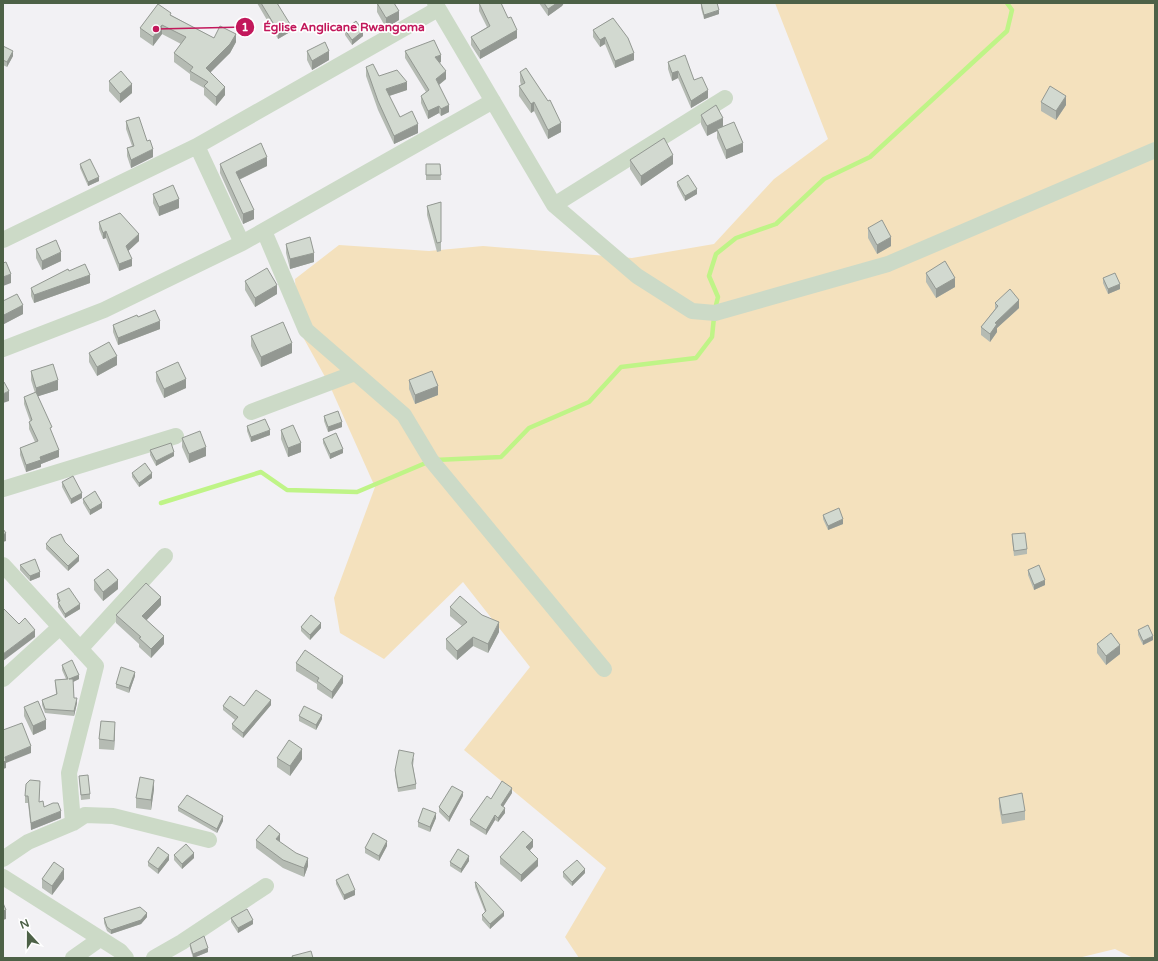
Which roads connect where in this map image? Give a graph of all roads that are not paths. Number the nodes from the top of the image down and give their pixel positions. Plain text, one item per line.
1 (437, 6) edge
2 (725, 98) dead end
3 (493, 101) junction
4 (197, 146) junction
5 (1155, 150) edge
6 (554, 206) junction
7 (264, 231) junction
8 (3, 240) edge
9 (242, 243) junction
10 (3, 349) edge
11 (355, 373) junction
12 (251, 412) dead end
13 (176, 436) dead end
14 (3, 489) edge
15 (165, 556) dead end
16 (3, 565) edge
17 (60, 627) junction
18 (80, 649) junction
19 (604, 669) dead end
20 (3, 679) edge
21 (73, 823) junction
22 (209, 840) dead end
23 (3, 859) edge
24 (3, 878) edge
25 (266, 886) dead end
26 (100, 939) junction
27 (73, 958) edge
28 (126, 958) edge
29 (154, 958) edge

1 - 3 street
1 - 4 street
2 - 6 street
3 - 6 street
3 - 7 street
4 - 8 street
4 - 9 street
5 - 6 street
7 - 9 street
7 - 11 street
9 - 10 street
11 - 12 street
11 - 19 street
13 - 14 street
15 - 18 street
16 - 17 street
17 - 18 street
17 - 20 street
18 - 21 street
21 - 22 street
21 - 23 street
24 - 26 street
25 - 29 street
26 - 27 street
26 - 28 street

